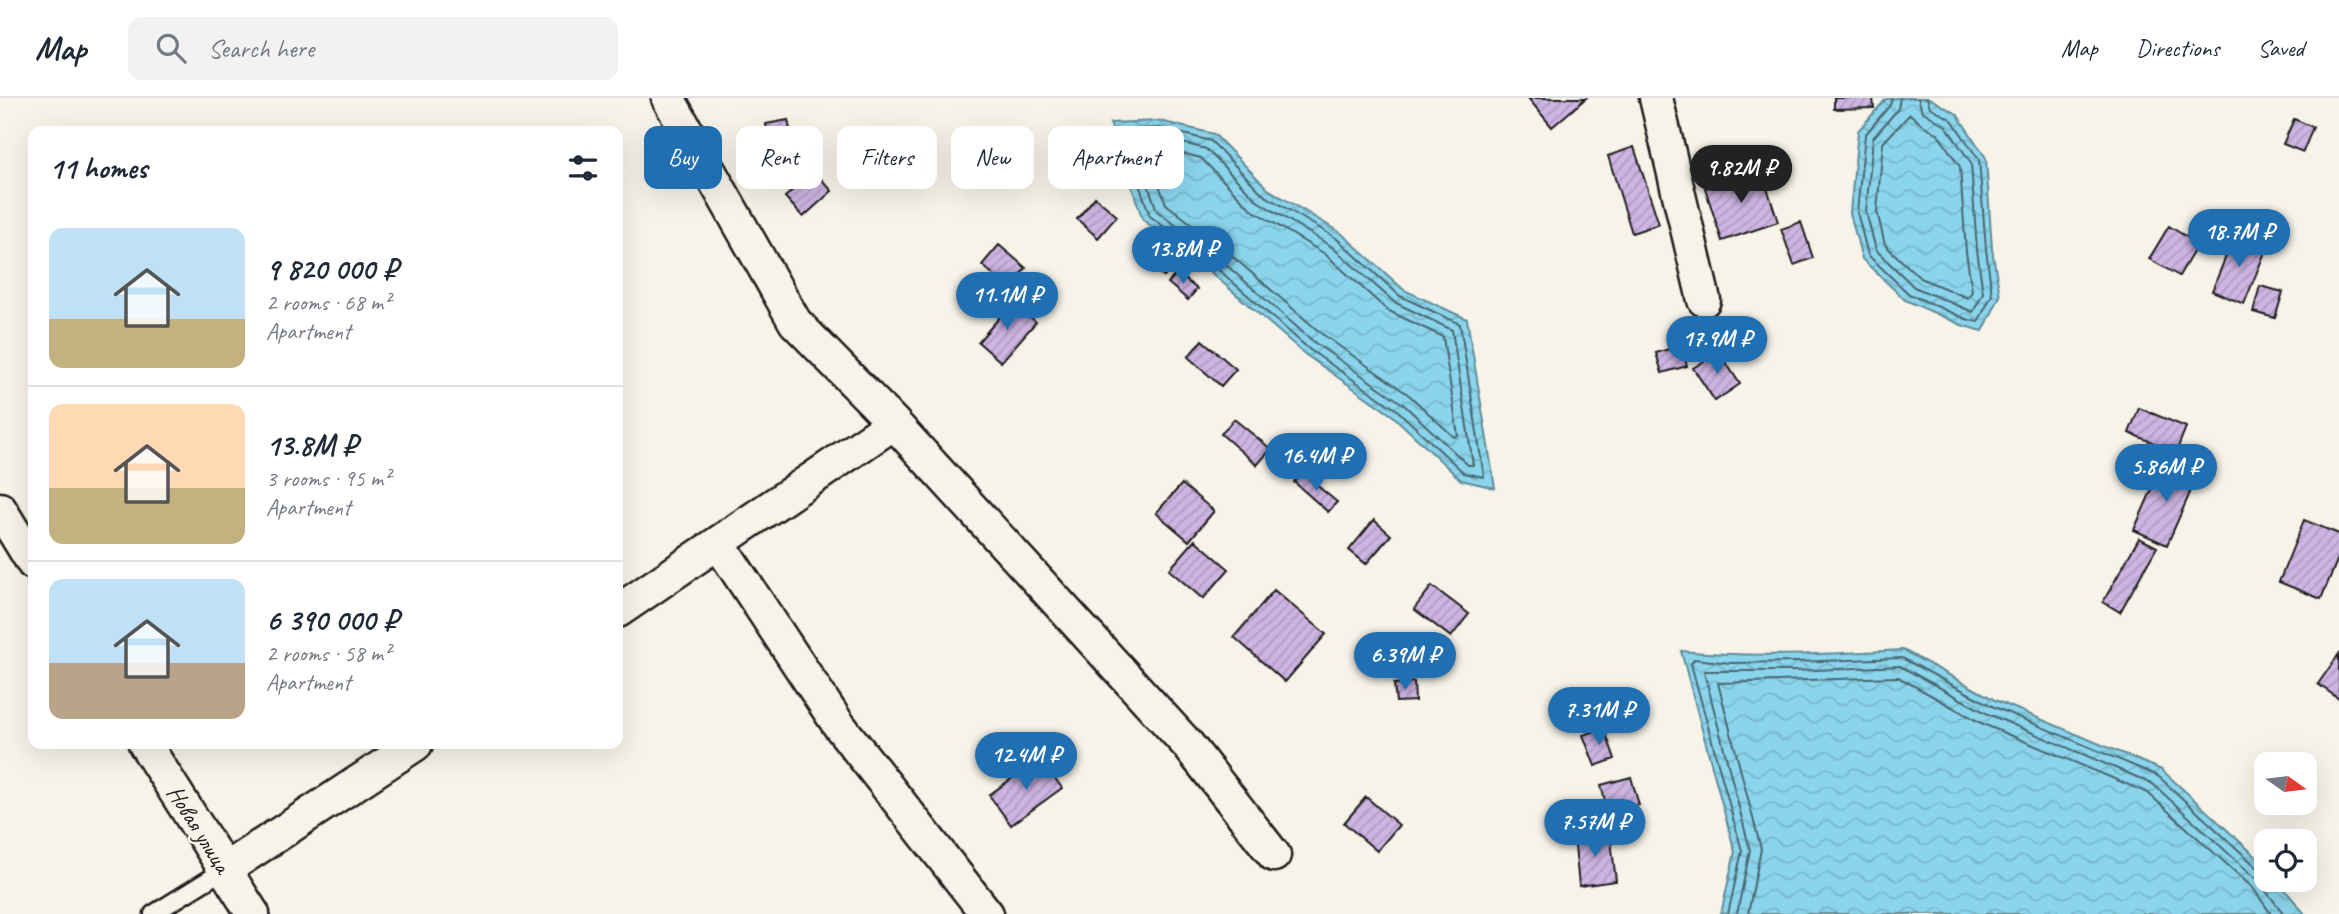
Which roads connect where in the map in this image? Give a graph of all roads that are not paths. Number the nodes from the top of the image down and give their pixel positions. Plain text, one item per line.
1 (668, 98) edge
2 (1656, 98) edge
3 (1704, 300) dead end
4 (894, 423) junction
5 (0, 509) edge
6 (719, 544) junction
7 (28, 555) edge
8 (623, 608) edge
9 (148, 749) edge
10 (408, 749) edge
11 (1274, 855) dead end
12 (224, 870) junction
13 (153, 914) edge
14 (253, 914) edge
15 (987, 914) edge

1 - 4 street
2 - 3 street
4 - 6 street
4 - 11 street
5 - 7 street
6 - 8 street
6 - 15 street
9 - 12 street, Новая улица
10 - 12 street
12 - 13 lane
12 - 14 street, Новая улица

